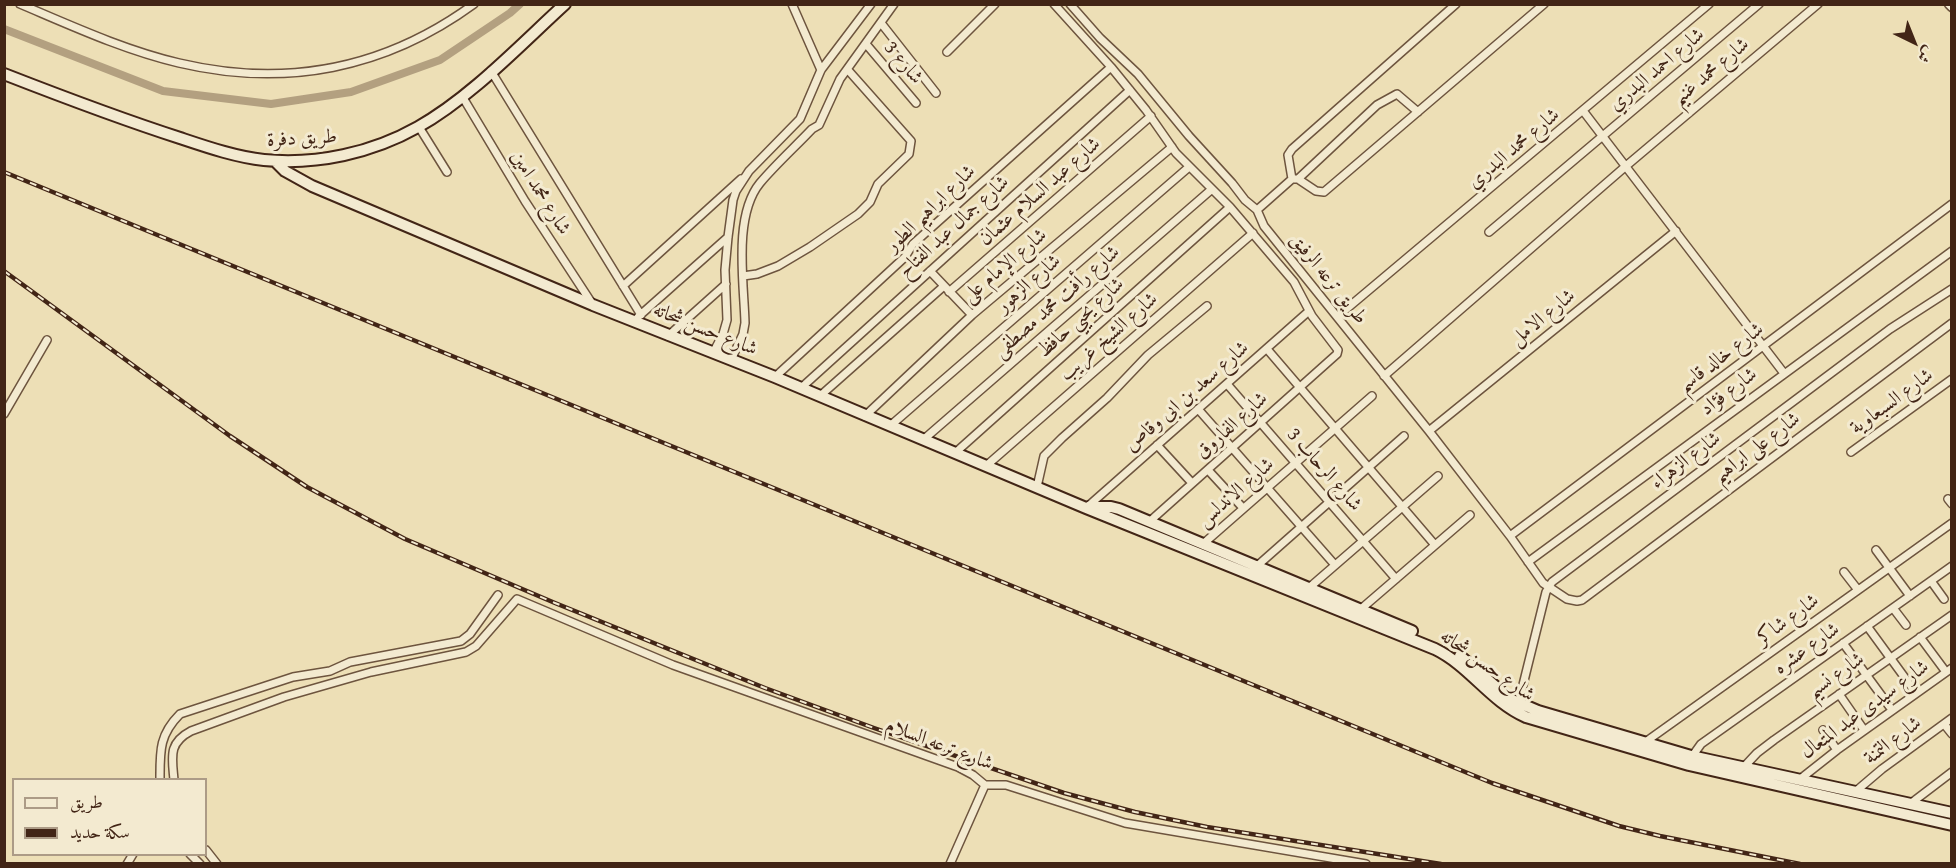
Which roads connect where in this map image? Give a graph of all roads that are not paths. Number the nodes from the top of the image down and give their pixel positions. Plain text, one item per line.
1 (20, 4) edge
2 (474, 4) edge
3 (565, 4) edge
4 (792, 4) edge
5 (871, 4) edge
6 (894, 4) edge
7 (995, 4) edge
8 (1054, 4) edge
9 (1070, 4) edge
10 (1456, 4) edge
11 (1544, 4) edge
12 (1709, 4) edge
13 (1759, 4) edge
14 (1818, 4) edge
15 (880, 23) junction
16 (866, 44) junction
17 (947, 51) dead end
18 (1111, 67) junction
19 (821, 69) junction
20 (848, 70) junction
21 (491, 71) junction
22 (4, 74) edge
23 (1130, 90) junction
24 (936, 93) dead end
25 (462, 96) junction
26 (916, 103) dead end
27 (1418, 112) junction
28 (1584, 112) junction
29 (1151, 116) junction
30 (419, 127) junction
31 (1604, 137) junction
32 (1172, 147) junction
33 (308, 160) junction
34 (274, 161) junction
35 (1626, 166) junction
36 (1189, 167) junction
37 (749, 171) junction
38 (447, 172) dead end
39 (1295, 179) junction
40 (312, 186) junction
41 (1212, 189) junction
42 (1952, 204) edge
43 (1230, 207) junction
44 (1257, 210) junction
45 (1677, 231) junction
46 (1489, 232) dead end
47 (1253, 233) junction
48 (728, 237) junction
49 (1952, 251) edge
50 (930, 271) junction
51 (743, 276) junction
52 (726, 284) junction
53 (623, 286) junction
54 (947, 289) junction
55 (1952, 289) edge
56 (593, 305) junction
57 (1208, 306) dead end
58 (1309, 311) junction
59 (972, 315) junction
60 (1338, 316) junction
61 (638, 318) junction
62 (1952, 323) edge
63 (669, 336) junction
64 (47, 340) dead end
65 (1765, 346) junction
66 (1267, 349) junction
67 (713, 353) junction
68 (1337, 354) joint
69 (731, 360) junction
70 (1783, 372) junction
71 (1384, 376) junction
72 (775, 377) junction
73 (1952, 379) edge
74 (1227, 384) junction
75 (1300, 387) junction
76 (801, 388) junction
77 (820, 396) junction
78 (1372, 396) dead end
79 (1198, 409) junction
80 (4, 414) edge
81 (865, 416) junction
82 (1260, 423) junction
83 (890, 426) junction
84 (1335, 428) junction
85 (1429, 431) junction
86 (1404, 436) dead end
87 (923, 440) junction
88 (1157, 445) junction
89 (1232, 448) junction
90 (1851, 452) dead end
91 (955, 453) junction
92 (1295, 463) junction
93 (986, 466) junction
94 (1369, 468) junction
95 (1208, 470) junction
96 (1438, 476) dead end
97 (1192, 483) junction
98 (1037, 487) junction
99 (1266, 487) junction
100 (1329, 502) junction
101 (1402, 507) junction
102 (1086, 508) junction
103 (1243, 508) junction
104 (1470, 515) dead end
105 (1149, 522) junction
106 (1952, 523) edge
107 (1301, 527) junction
108 (1510, 536) junction
109 (1363, 541) junction
110 (1203, 544) junction
111 (1435, 545) junction
112 (1876, 550) dead end
113 (1528, 562) junction
114 (1335, 565) junction
115 (1257, 566) junction
116 (1952, 566) edge
117 (1889, 568) junction
118 (1844, 572) dead end
119 (1396, 579) junction
120 (1931, 581) junction
121 (1310, 587) junction
122 (1548, 587) junction
123 (1858, 590) junction
124 (498, 595) dead end
125 (1910, 596) junction
126 (1944, 599) dead end
127 (1893, 608) junction
128 (1361, 609) junction
129 (1949, 617) edge
130 (1906, 625) dead end
131 (1867, 626) junction
132 (1952, 627) edge
133 (1920, 637) junction
134 (1843, 643) junction
135 (1891, 658) junction
136 (1949, 670) edge
137 (1866, 676) junction
138 (1916, 693) junction
139 (1839, 694) junction
140 (1517, 708) junction
141 (1892, 710) junction
142 (1952, 718) edge
143 (1944, 724) junction
144 (1823, 730) dead end
145 (1864, 730) junction
146 (1599, 734) junction
147 (1952, 734) edge
148 (1644, 744) junction
149 (1837, 750) junction
150 (1690, 760) junction
151 (1743, 768) junction
152 (1952, 772) edge
153 (160, 778) edge
154 (174, 778) edge
155 (1799, 780) junction
156 (985, 785) junction
157 (1855, 792) junction
158 (1908, 808) junction
159 (1952, 813) edge
160 (1952, 825) edge
161 (207, 851) edge
162 (950, 863) edge
163 (218, 864) edge
164 (1366, 864) edge

1 - 2 street
3 - 21 main road, طريق دفرة
4 - 19 street
5 - 19 street
6 - 15 street
7 - 17 street
8 - 18 street, طريق ترعه الرفيق
9 - 44 street, طريق ترعه الرفيق
10 - 39 street
11 - 27 street
12 - 28 street, شارع محمد البدري
13 - 31 street, شارع احمد البدري
14 - 35 street, شارع محمد غنيم
15 - 16 street
15 - 24 street
16 - 20 street
16 - 26 street, شارع 3
18 - 23 street, طريق ترعه الرفيق
18 - 72 street, شارع ابراهيم الطور
19 - 37 street
20 - 51 street
20 - 51 street
21 - 25 main road, طريق دفرة
21 - 53 street
22 - 34 main road, طريق دفرة
23 - 29 street, طريق ترعه الرفيق
23 - 50 street, شارع جمال عبد الفتاح
25 - 30 main road, طريق دفرة
25 - 56 street, شارع محمد امين
27 - 39 street
27 - 39 street
28 - 31 street
28 - 60 street, شارع محمد البدري
29 - 32 street, طريق ترعه الرفيق
29 - 54 street, شارع عبد السلام عثمان
30 - 33 main road, طريق دفرة
30 - 38 street
31 - 35 street
31 - 46 street, شارع احمد البدري
32 - 36 street, طريق ترعه الرفيق
32 - 59 street, شارع الإمام على
33 - 34 main road, طريق دفرة
33 - 40 main road
34 - 40 main road, شارع حسن شحاته
35 - 45 street
35 - 71 street, شارع محمد غنيم
36 - 41 street, طريق ترعه الرفيق
36 - 83 street, شارع الزهور
37 - 48 street
37 - 53 street
39 - 44 street
40 - 56 main road, شارع حسن شحاته
41 - 43 street, طريق ترعه الرفيق
41 - 87 street, شارع رأفت محمد مصطفى
42 - 65 street, شارع خالد قاسم
43 - 47 street, طريق ترعه الرفيق
43 - 91 street, شارع يحيي حافظ
44 - 60 street, طريق ترعه الرفيق
45 - 65 street
45 - 85 street, شارع الامل
47 - 58 street, طريق ترعه الرفيق
47 - 93 street, شارع الشيخ غريب
48 - 52 street
48 - 61 street
49 - 70 street, شارع فؤاد
50 - 54 street
50 - 76 street, شارع جمال عبد الفتاح
51 - 69 street
52 - 63 street
52 - 67 street
53 - 61 street
54 - 59 street
54 - 77 street, شارع عبد السلام عثمان
55 - 122 street, شارع الزهراء
56 - 61 main road, شارع حسن شحاته
57 - 98 street
58 - 66 street, شارع سعد بن ابى وقاص
58 - 68 street, طريق ترعه الرفيق
59 - 81 street, شارع الإمام على
60 - 71 street, طريق ترعه الرفيق
61 - 63 main road, شارع حسن شحاته
62 - 122 street, شارع على ابراهيم
63 - 67 main road, شارع حسن شحاته
64 - 80 street
65 - 70 street
65 - 108 street, شارع خالد قاسم
66 - 74 street, شارع سعد بن ابى وقاص
66 - 75 street
67 - 69 main road, شارع حسن شحاته
68 - 75 street, شارع الفاروق
69 - 72 main road, شارع حسن شحاته
70 - 113 street, شارع فؤاد
71 - 85 street, طريق ترعه الرفيق
72 - 76 main road, شارع حسن شحاته
73 - 90 street, شارع السبعاوية
74 - 79 street, شارع سعد بن ابى وقاص
74 - 82 street, شارع الرحاب 3
75 - 82 street, شارع الفاروق
75 - 84 street
76 - 77 main road, شارع حسن شحاته
77 - 81 main road, شارع حسن شحاته
78 - 84 street, شارع الاندلس
79 - 88 street, شارع سعد بن ابى وقاص
79 - 89 street
81 - 83 main road, شارع حسن شحاته
82 - 89 street, شارع الفاروق
82 - 92 street, شارع الرحاب 3
83 - 87 main road, شارع حسن شحاته
84 - 92 street, شارع الاندلس
84 - 94 street
85 - 108 street, طريق ترعه الرفيق
86 - 94 street
87 - 91 main road, شارع حسن شحاته
88 - 97 street
88 - 102 street, شارع سعد بن ابى وقاص
89 - 95 street, شارع الفاروق
89 - 99 street
91 - 93 main road, شارع حسن شحاته
92 - 99 street, شارع الاندلس
92 - 100 street, شارع الرحاب 3
93 - 98 main road, شارع حسن شحاته
94 - 100 street
94 - 101 street
95 - 97 street, شارع الفاروق
95 - 103 street
96 - 101 street
97 - 105 street, شارع الفاروق
98 - 102 main road, شارع حسن شحاته
99 - 103 street, شارع الاندلس
99 - 107 street
100 - 107 street
100 - 109 street, شارع الرحاب 3
101 - 109 street
101 - 111 street
102 - 105 main road, شارع حسن شحاته
102 - 140 main road, شارع حسن شحاته
103 - 110 street, شارع الاندلس
104 - 111 street
105 - 110 main road, شارع حسن شحاته
106 - 117 street, شارع شاكر
107 - 114 street
107 - 115 street
108 - 113 street, طريق ترعه الرفيق
109 - 114 street
109 - 119 street, شارع الرحاب 3
110 - 115 main road, شارع حسن شحاته
111 - 119 street
112 - 117 street
113 - 122 street, طريق ترعه الرفيق
114 - 121 street
115 - 121 main road, شارع حسن شحاته
116 - 120 street, شارع عشره
117 - 123 street, شارع شاكر
117 - 125 street
118 - 123 street
119 - 128 street
120 - 125 street, شارع عشره
120 - 126 street
121 - 128 main road, شارع حسن شحاته
122 - 140 street
123 - 148 street, شارع شاكر
124 - 153 street
125 - 127 street, شارع عشره
127 - 130 street
127 - 131 street, شارع عشره
128 - 140 main road, شارع حسن شحاته
129 - 132 street
129 - 133 street, شارع نسيم
131 - 134 street, شارع عشره
131 - 135 street
133 - 135 street, شارع نسيم
133 - 136 street
134 - 137 street
134 - 150 street, شارع عشره
135 - 137 street, شارع نسيم
135 - 138 street
136 - 138 street, شارع سيدى عبد المتعال
137 - 139 street, شارع نسيم
137 - 141 street
138 - 141 street, شارع سيدى عبد المتعال
139 - 145 street
139 - 151 street, شارع نسيم
140 - 146 main road, شارع حسن شحاته
141 - 145 street, شارع سيدى عبد المتعال
142 - 143 street, شارع التمنة
143 - 147 street
143 - 157 street, شارع التمنة
144 - 149 street
145 - 149 street, شارع سيدى عبد المتعال
146 - 148 main road, شارع حسن شحاته
146 - 150 main road, شارع حسن شحاته
148 - 150 main road, شارع حسن شحاته
149 - 155 street, شارع سيدى عبد المتعال
150 - 151 main road, شارع حسن شحاته
150 - 158 main road, شارع حسن شحاته
151 - 155 main road, شارع حسن شحاته
152 - 158 street
154 - 156 street, شارع ترعه السلام
155 - 157 main road, شارع حسن شحاته
156 - 162 street
156 - 164 street, شارع ترعه السلام
157 - 158 main road, شارع حسن شحاته
158 - 159 main road, شارع حسن شحاته
158 - 160 main road, شارع حسن شحاته
161 - 163 street

